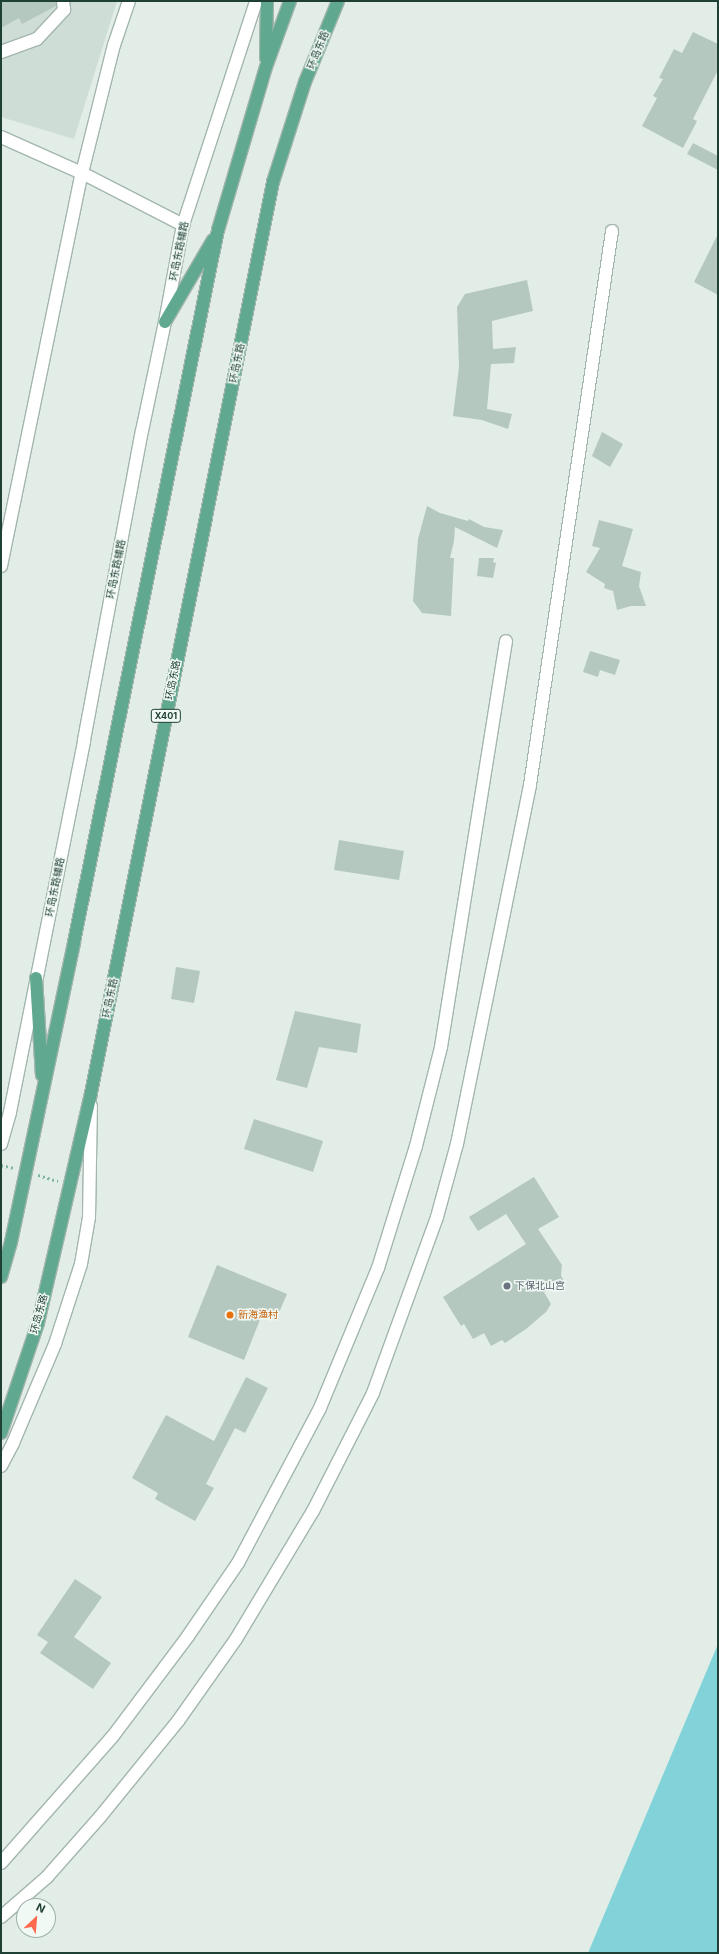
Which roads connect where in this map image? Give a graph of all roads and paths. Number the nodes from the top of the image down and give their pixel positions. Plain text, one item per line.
1 (64, 1) edge
2 (128, 1) edge
3 (256, 1) edge
4 (267, 1) edge
5 (290, 1) edge
6 (338, 1) edge
7 (1, 52) edge
8 (266, 67) junction
9 (1, 137) edge
10 (82, 173) junction
11 (183, 225) junction
12 (218, 230) junction
13 (612, 231) dead end
14 (166, 322) junction
15 (1, 566) edge
16 (506, 641) dead end
17 (36, 978) junction
18 (43, 1090) junction
19 (91, 1093) junction
20 (5, 1110) edge
21 (1, 1144) edge
22 (1, 1165) edge
23 (26, 1171) junction
24 (70, 1185) junction
25 (11, 1242) junction
26 (1, 1263) edge
27 (1, 1277) edge
28 (1, 1433) edge
29 (1, 1466) edge
30 (1, 1863) edge
31 (1, 1917) edge

1 - 7 street
2 - 10 street
3 - 11 street, 环岛东路辅路
4 - 8 main road
5 - 8 main road
6 - 19 main road, 环岛东路 / X401
8 - 12 main road
9 - 10 street
10 - 11 street
10 - 15 street
11 - 14 street, 环岛东路辅路
12 - 14 main road
12 - 18 main road
13 - 31 street
14 - 17 street, 环岛东路辅路
16 - 30 street
17 - 18 main road
17 - 20 street, 环岛东路辅路
18 - 23 main road
19 - 24 main road, 环岛东路 / X401
19 - 29 street
20 - 21 street, 环岛东路辅路
22 - 23 path
23 - 24 path
23 - 25 main road
24 - 28 main road, 环岛东路 / X401
25 - 26 main road
25 - 27 main road

